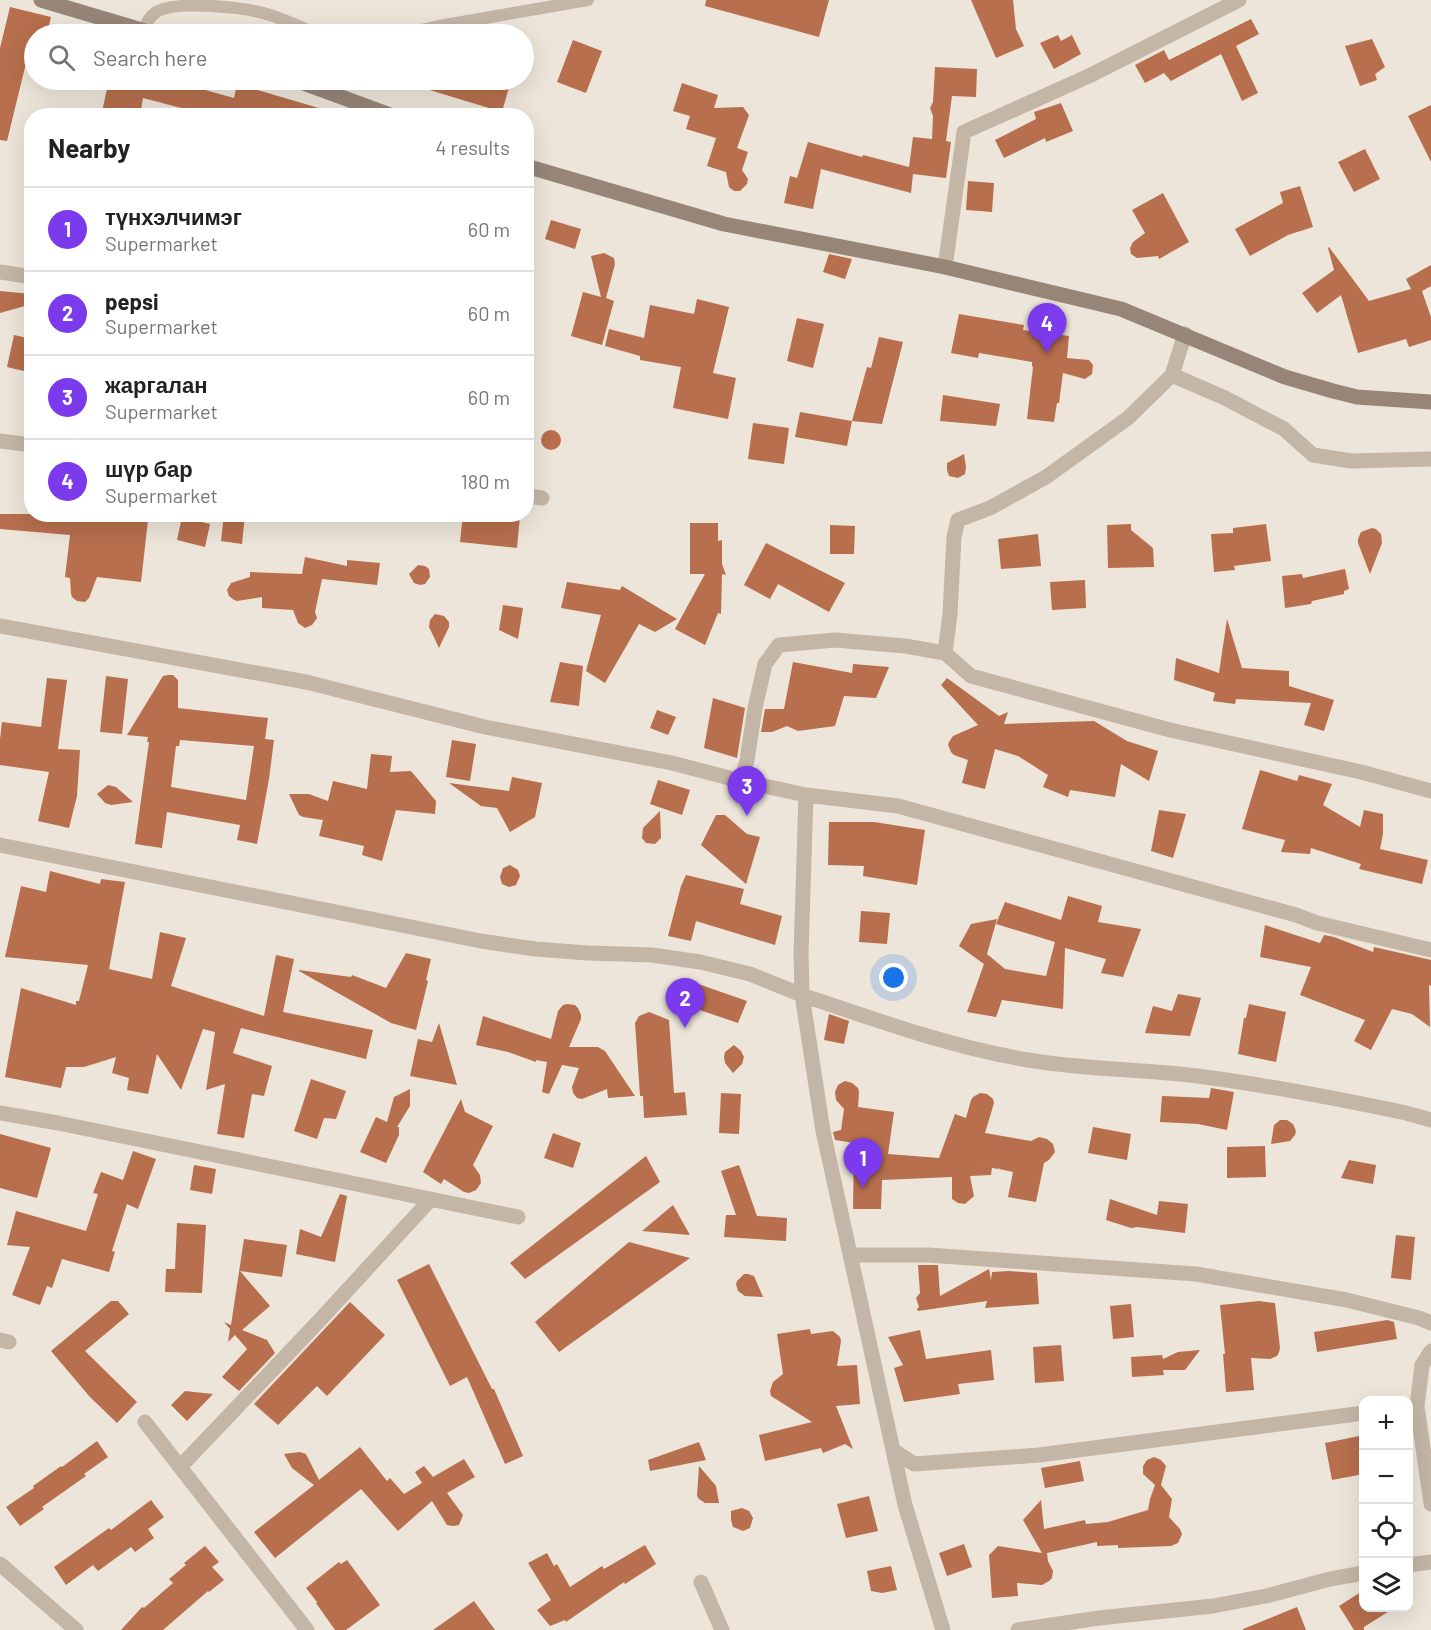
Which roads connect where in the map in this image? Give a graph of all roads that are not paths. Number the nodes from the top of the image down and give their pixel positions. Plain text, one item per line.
1 (41, 0) edge
2 (588, 0) edge
3 (1239, 0) edge
4 (120, 24) edge
5 (148, 24) edge
6 (292, 24) edge
7 (448, 24) edge
8 (343, 90) edge
9 (378, 108) edge
10 (534, 168) edge
11 (945, 267) junction
12 (0, 272) edge
13 (24, 276) edge
14 (1185, 334) junction
15 (1172, 375) junction
16 (1431, 402) edge
17 (0, 441) edge
18 (24, 444) edge
19 (1431, 459) edge
20 (534, 497) edge
21 (542, 498) dead end
22 (0, 626) edge
23 (945, 653) junction
24 (741, 781) junction
25 (1431, 791) edge
26 (806, 795) junction
27 (0, 845) edge
28 (1431, 950) edge
29 (802, 995) junction
30 (0, 1113) edge
31 (1431, 1120) edge
32 (431, 1199) junction
33 (518, 1217) dead end
34 (850, 1255) junction
35 (1431, 1323) edge
36 (1431, 1351) edge
37 (1413, 1407) edge
38 (1359, 1414) edge
39 (145, 1422) dead end
40 (893, 1450) junction
41 (180, 1467) junction
42 (1431, 1504) edge
43 (1431, 1562) edge
44 (0, 1564) edge
45 (1413, 1564) edge
46 (1359, 1574) edge
47 (701, 1582) dead end
48 (946, 1629) edge
49 (76, 1630) edge
50 (307, 1630) edge
51 (722, 1630) edge
52 (1018, 1630) edge

1 - 4 main road
2 - 7 lane
3 - 11 street
5 - 6 lane
8 - 9 main road
10 - 11 main road
11 - 14 main road
12 - 13 street
14 - 15 street
14 - 16 main road
15 - 19 street
15 - 23 street
17 - 18 street
20 - 21 street
22 - 24 street
23 - 24 street
23 - 25 street
24 - 26 street
26 - 28 street
26 - 29 street
27 - 29 street
29 - 31 street
29 - 34 street
30 - 32 street
32 - 33 street
32 - 41 street
34 - 35 street
34 - 40 street
36 - 37 street
37 - 42 street
38 - 40 street
39 - 41 street
40 - 48 street
41 - 50 street
43 - 45 street
44 - 49 street
46 - 52 street
47 - 51 street

